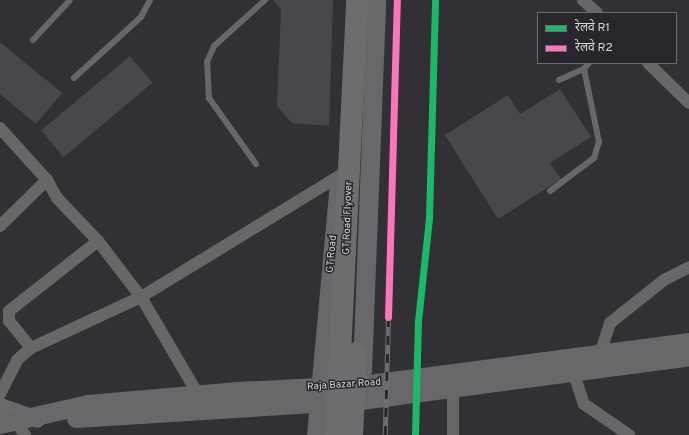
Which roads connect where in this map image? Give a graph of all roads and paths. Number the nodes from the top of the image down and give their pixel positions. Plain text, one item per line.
1 (70, 0) edge
2 (150, 0) edge
3 (265, 0) edge
4 (347, 0) edge
5 (357, 0) edge
6 (372, 0) edge
7 (376, 0) edge
8 (583, 0) edge
9 (596, 12) edge
10 (33, 40) dead end
11 (588, 64) edge
12 (649, 64) edge
13 (584, 70) junction
14 (74, 78) dead end
15 (559, 80) dead end
16 (689, 103) edge
17 (0, 128) edge
18 (373, 156) junction
19 (256, 164) dead end
20 (339, 176) junction
21 (47, 180) junction
22 (550, 191) dead end
23 (0, 226) edge
24 (98, 241) junction
25 (689, 267) edge
26 (141, 297) junction
27 (689, 342) edge
28 (31, 348) junction
29 (600, 354) junction
30 (689, 356) edge
31 (574, 374) junction
32 (453, 383) junction
33 (361, 392) junction
34 (0, 394) edge
35 (198, 394) junction
36 (319, 394) junction
37 (10, 423) edge
38 (316, 435) edge
39 (336, 435) edge
40 (352, 435) edge
41 (359, 435) edge
42 (453, 435) edge
43 (629, 435) edge

1 - 10 lane
2 - 14 lane
3 - 19 lane
4 - 20 main road, GT Road
5 - 39 highway, GT Road Flyover, bridge
6 - 40 highway, GT Road Flyover, bridge
7 - 18 main road
8 - 9 street
11 - 13 lane
12 - 16 street
13 - 15 lane
13 - 22 lane
17 - 21 street
18 - 20 street
18 - 33 main road
20 - 26 street
20 - 36 main road, GT Road
21 - 23 street
21 - 24 street
24 - 26 street
24 - 28 street
25 - 29 street
26 - 28 street
26 - 35 street
27 - 29 main road, Raja Bazar Road
28 - 34 street
29 - 32 main road, Raja Bazar Road
30 - 31 main road, Raja Bazar Road
31 - 32 main road, Raja Bazar Road
31 - 43 street
32 - 33 main road, Raja Bazar Road
32 - 42 street
33 - 36 main road, Raja Bazar Road
33 - 41 main road
35 - 36 main road, Raja Bazar Road
35 - 37 main road, Raja Bazar Road
36 - 37 main road, Raja Bazar Road
36 - 38 main road, GT Road

